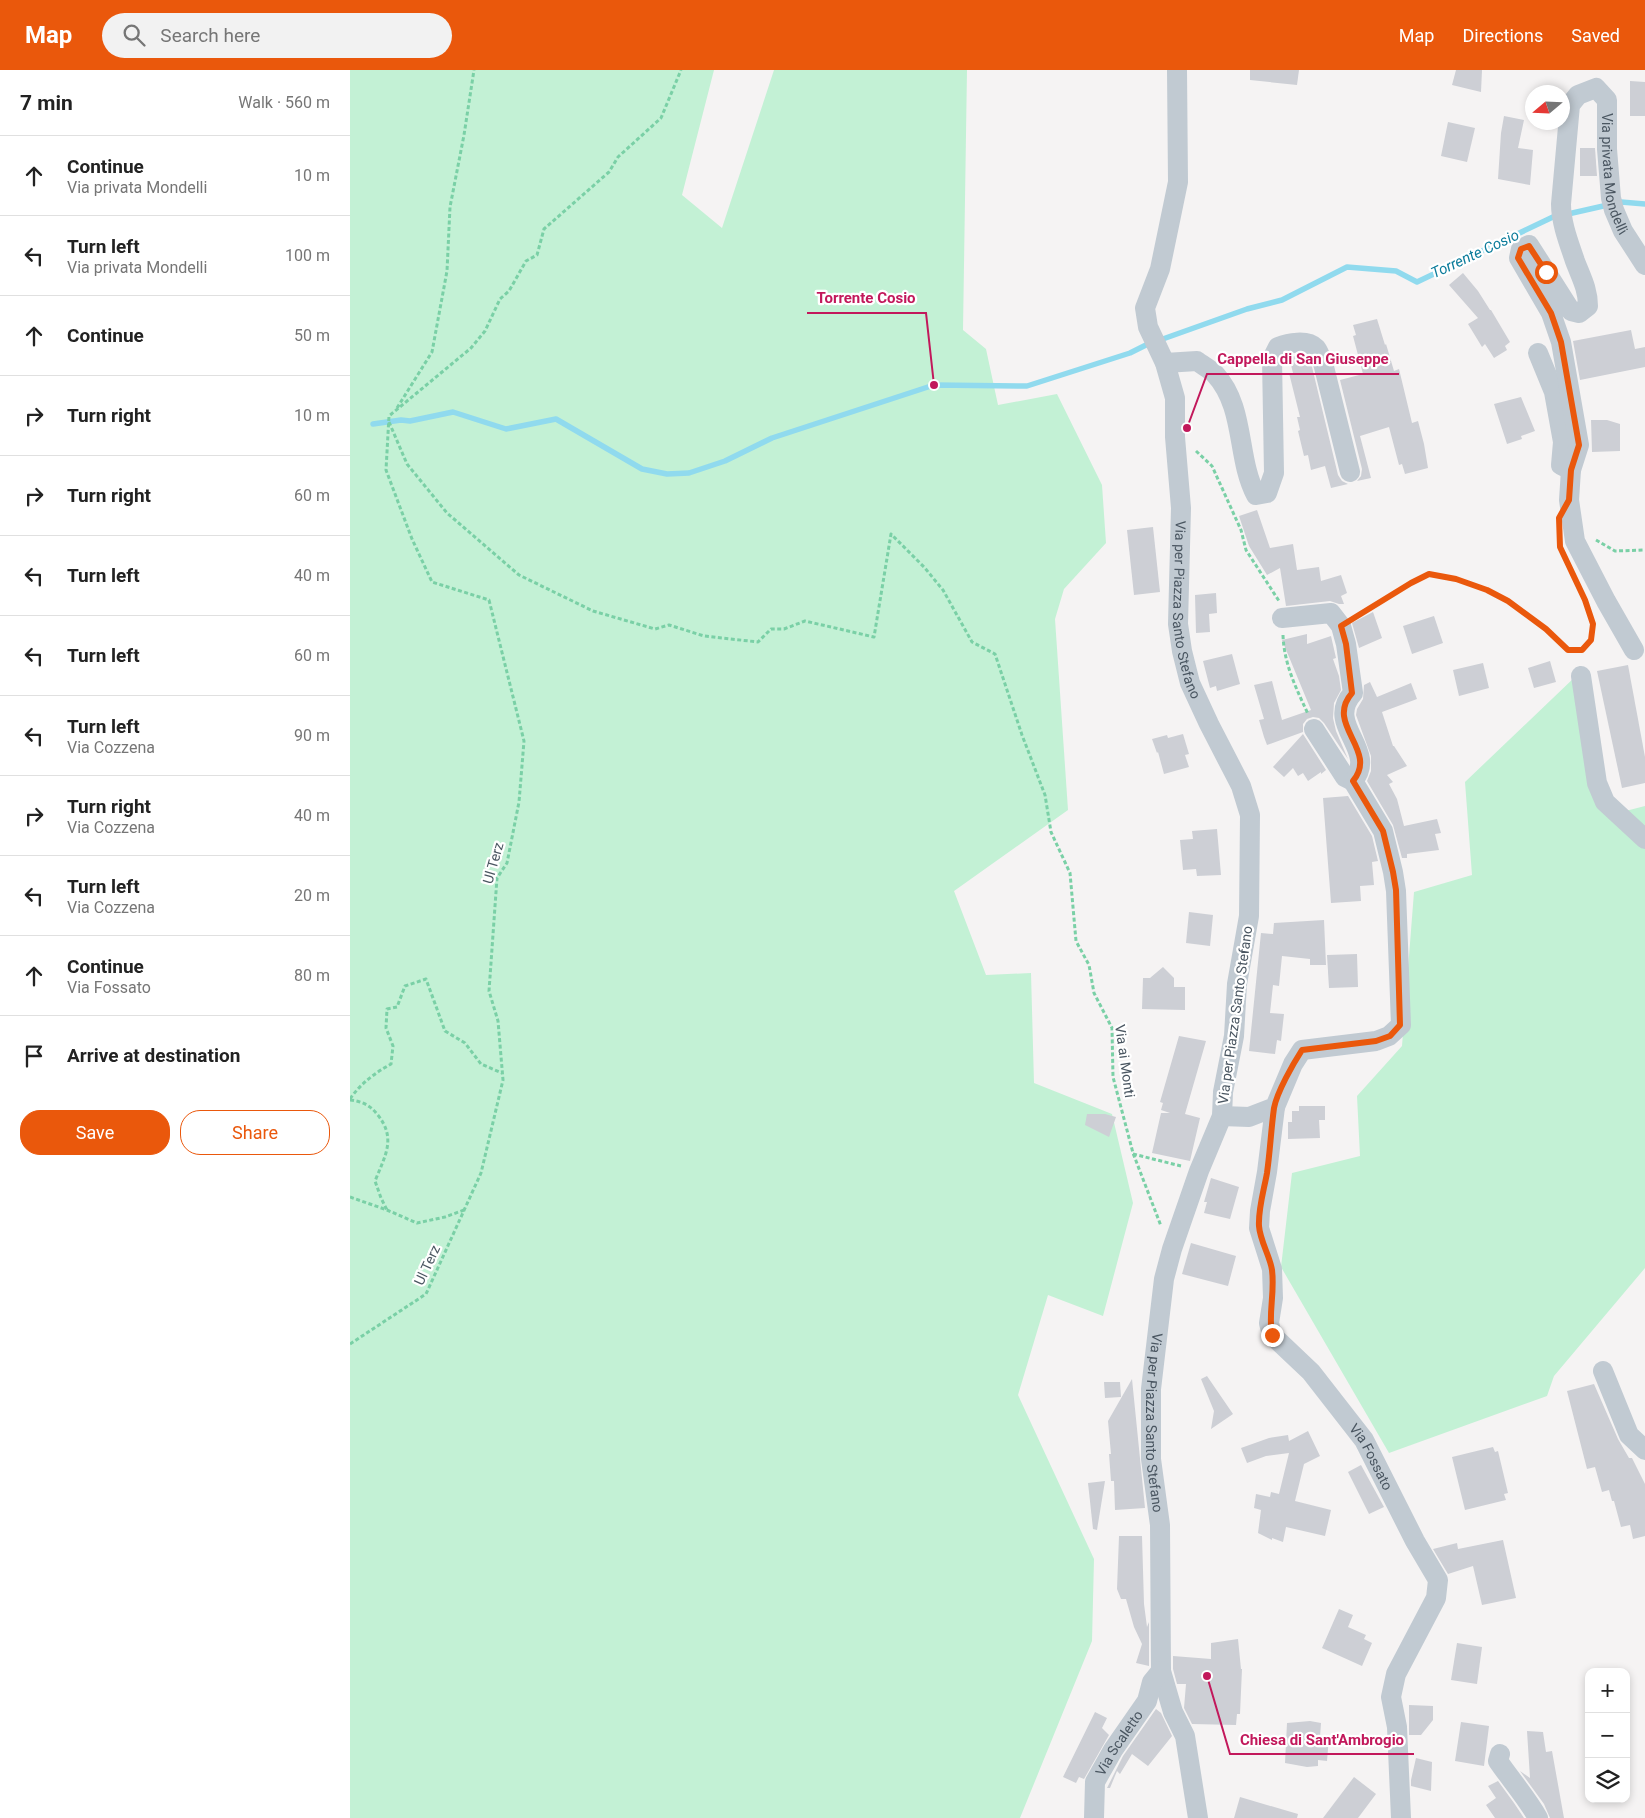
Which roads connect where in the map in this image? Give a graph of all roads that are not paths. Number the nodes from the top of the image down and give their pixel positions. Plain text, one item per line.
1 (1177, 70) edge
2 (1645, 265) edge
3 (1538, 353) dead end
4 (1165, 363) junction
5 (1571, 470) junction
6 (1350, 472) dead end
7 (1282, 618) road end
8 (1634, 650) dead end
9 (1581, 676) dead end
10 (1314, 730) road end
11 (1353, 781) junction
12 (1645, 839) edge
13 (1275, 1107) junction
14 (1222, 1116) junction
15 (1603, 1371) dead end
16 (1645, 1450) edge
17 (1161, 1671) junction
18 (1500, 1754) dead end
19 (1094, 1818) edge
20 (1198, 1818) edge
21 (1401, 1818) edge
22 (1538, 1818) edge

1 - 4 street, Via per Piazza Santo Stefano
2 - 5 street, Via privata Mondelli
3 - 5 street
4 - 6 street
4 - 14 street, Via per Piazza Santo Stefano
5 - 8 street, Via privata Mondelli
7 - 11 street
9 - 12 street
10 - 11 street
11 - 13 street, Via Fossato
13 - 14 street
13 - 21 street, Via Fossato
14 - 17 street, Via per Piazza Santo Stefano
15 - 16 street
17 - 19 street, Via Scaletto
17 - 20 street
18 - 22 street

